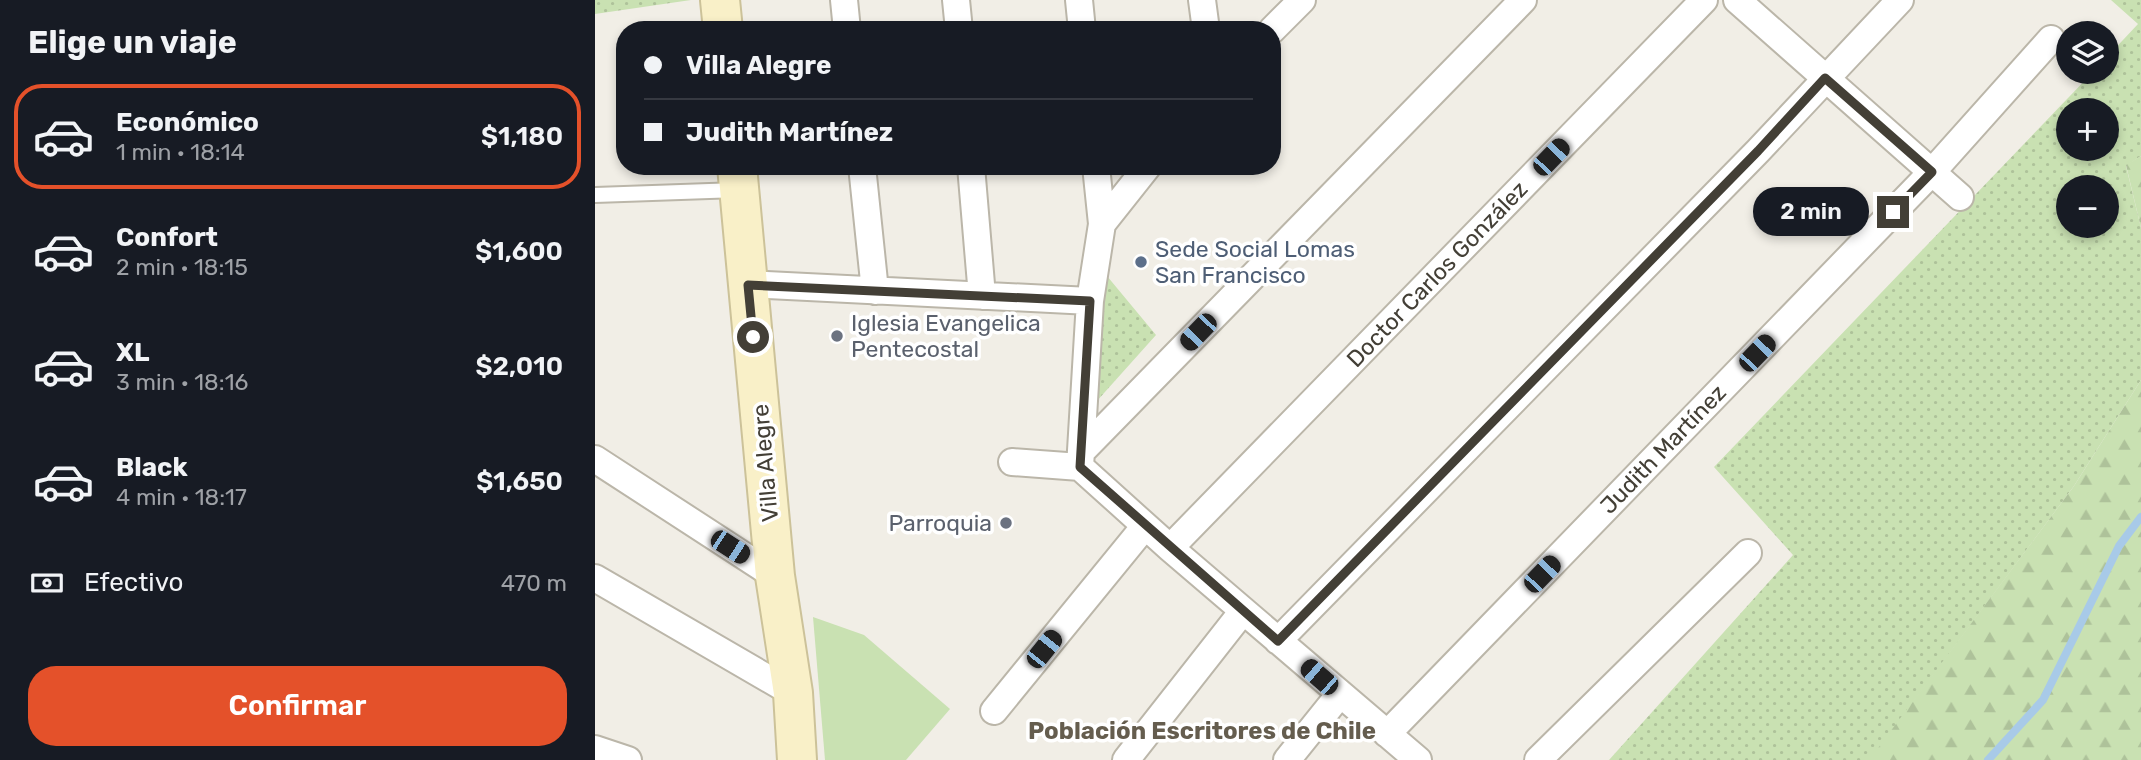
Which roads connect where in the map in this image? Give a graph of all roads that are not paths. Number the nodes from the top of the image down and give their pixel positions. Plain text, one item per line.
1 (720, 0) edge
2 (844, 0) edge
3 (956, 0) edge
4 (1079, 0) edge
5 (1202, 0) edge
6 (1302, 0) edge
7 (1523, 0) edge
8 (1704, 0) edge
9 (1737, 0) edge
10 (1900, 0) edge
11 (722, 21) edge
12 (846, 21) edge
13 (958, 21) edge
14 (1081, 21) edge
15 (1205, 21) edge
16 (1281, 21) edge
17 (2051, 39) dead end
18 (1825, 78) junction
19 (1932, 172) junction
20 (863, 175) edge
21 (972, 175) edge
22 (1097, 175) edge
23 (1141, 175) edge
24 (738, 178) edge
25 (595, 195) edge
26 (1960, 197) dead end
27 (1102, 224) junction
28 (748, 285) junction
29 (875, 290) junction
30 (982, 296) junction
31 (1090, 301) junction
32 (1081, 458) junction
33 (595, 459) edge
34 (1012, 462) dead end
35 (1145, 526) junction
36 (1170, 548) junction
37 (1748, 553) dead end
38 (775, 576) junction
39 (595, 578) edge
40 (1243, 611) junction
41 (1278, 641) junction
42 (793, 693) junction
43 (1340, 694) junction
44 (994, 711) dead end
45 (1387, 734) junction
46 (595, 749) edge
47 (627, 760) edge
48 (797, 760) edge
49 (1126, 760) edge
50 (1287, 760) edge
51 (1418, 760) edge
52 (1538, 760) edge

1 - 11 main road
2 - 12 street
3 - 13 street
4 - 14 street
5 - 15 street
6 - 16 street
7 - 32 street
8 - 36 street, Doctor Carlos González
9 - 18 street
10 - 18 street
17 - 19 street, Judith Martínez
18 - 19 street
18 - 41 street
19 - 26 street
19 - 45 street, Judith Martínez
20 - 29 street
21 - 30 street
22 - 27 street
23 - 27 street
24 - 25 lane
24 - 28 main road, Villa Alegre
27 - 31 street
28 - 29 street
28 - 38 main road, Villa Alegre
29 - 30 street
30 - 31 street
31 - 32 street
32 - 34 street
32 - 35 street
33 - 38 street
35 - 36 street
35 - 44 street
36 - 40 street
37 - 52 street
38 - 42 main road, Villa Alegre
39 - 42 street
40 - 41 street
40 - 49 street
41 - 43 street
42 - 48 main road, Villa Alegre
43 - 45 street
43 - 50 street
45 - 51 street
46 - 47 street

